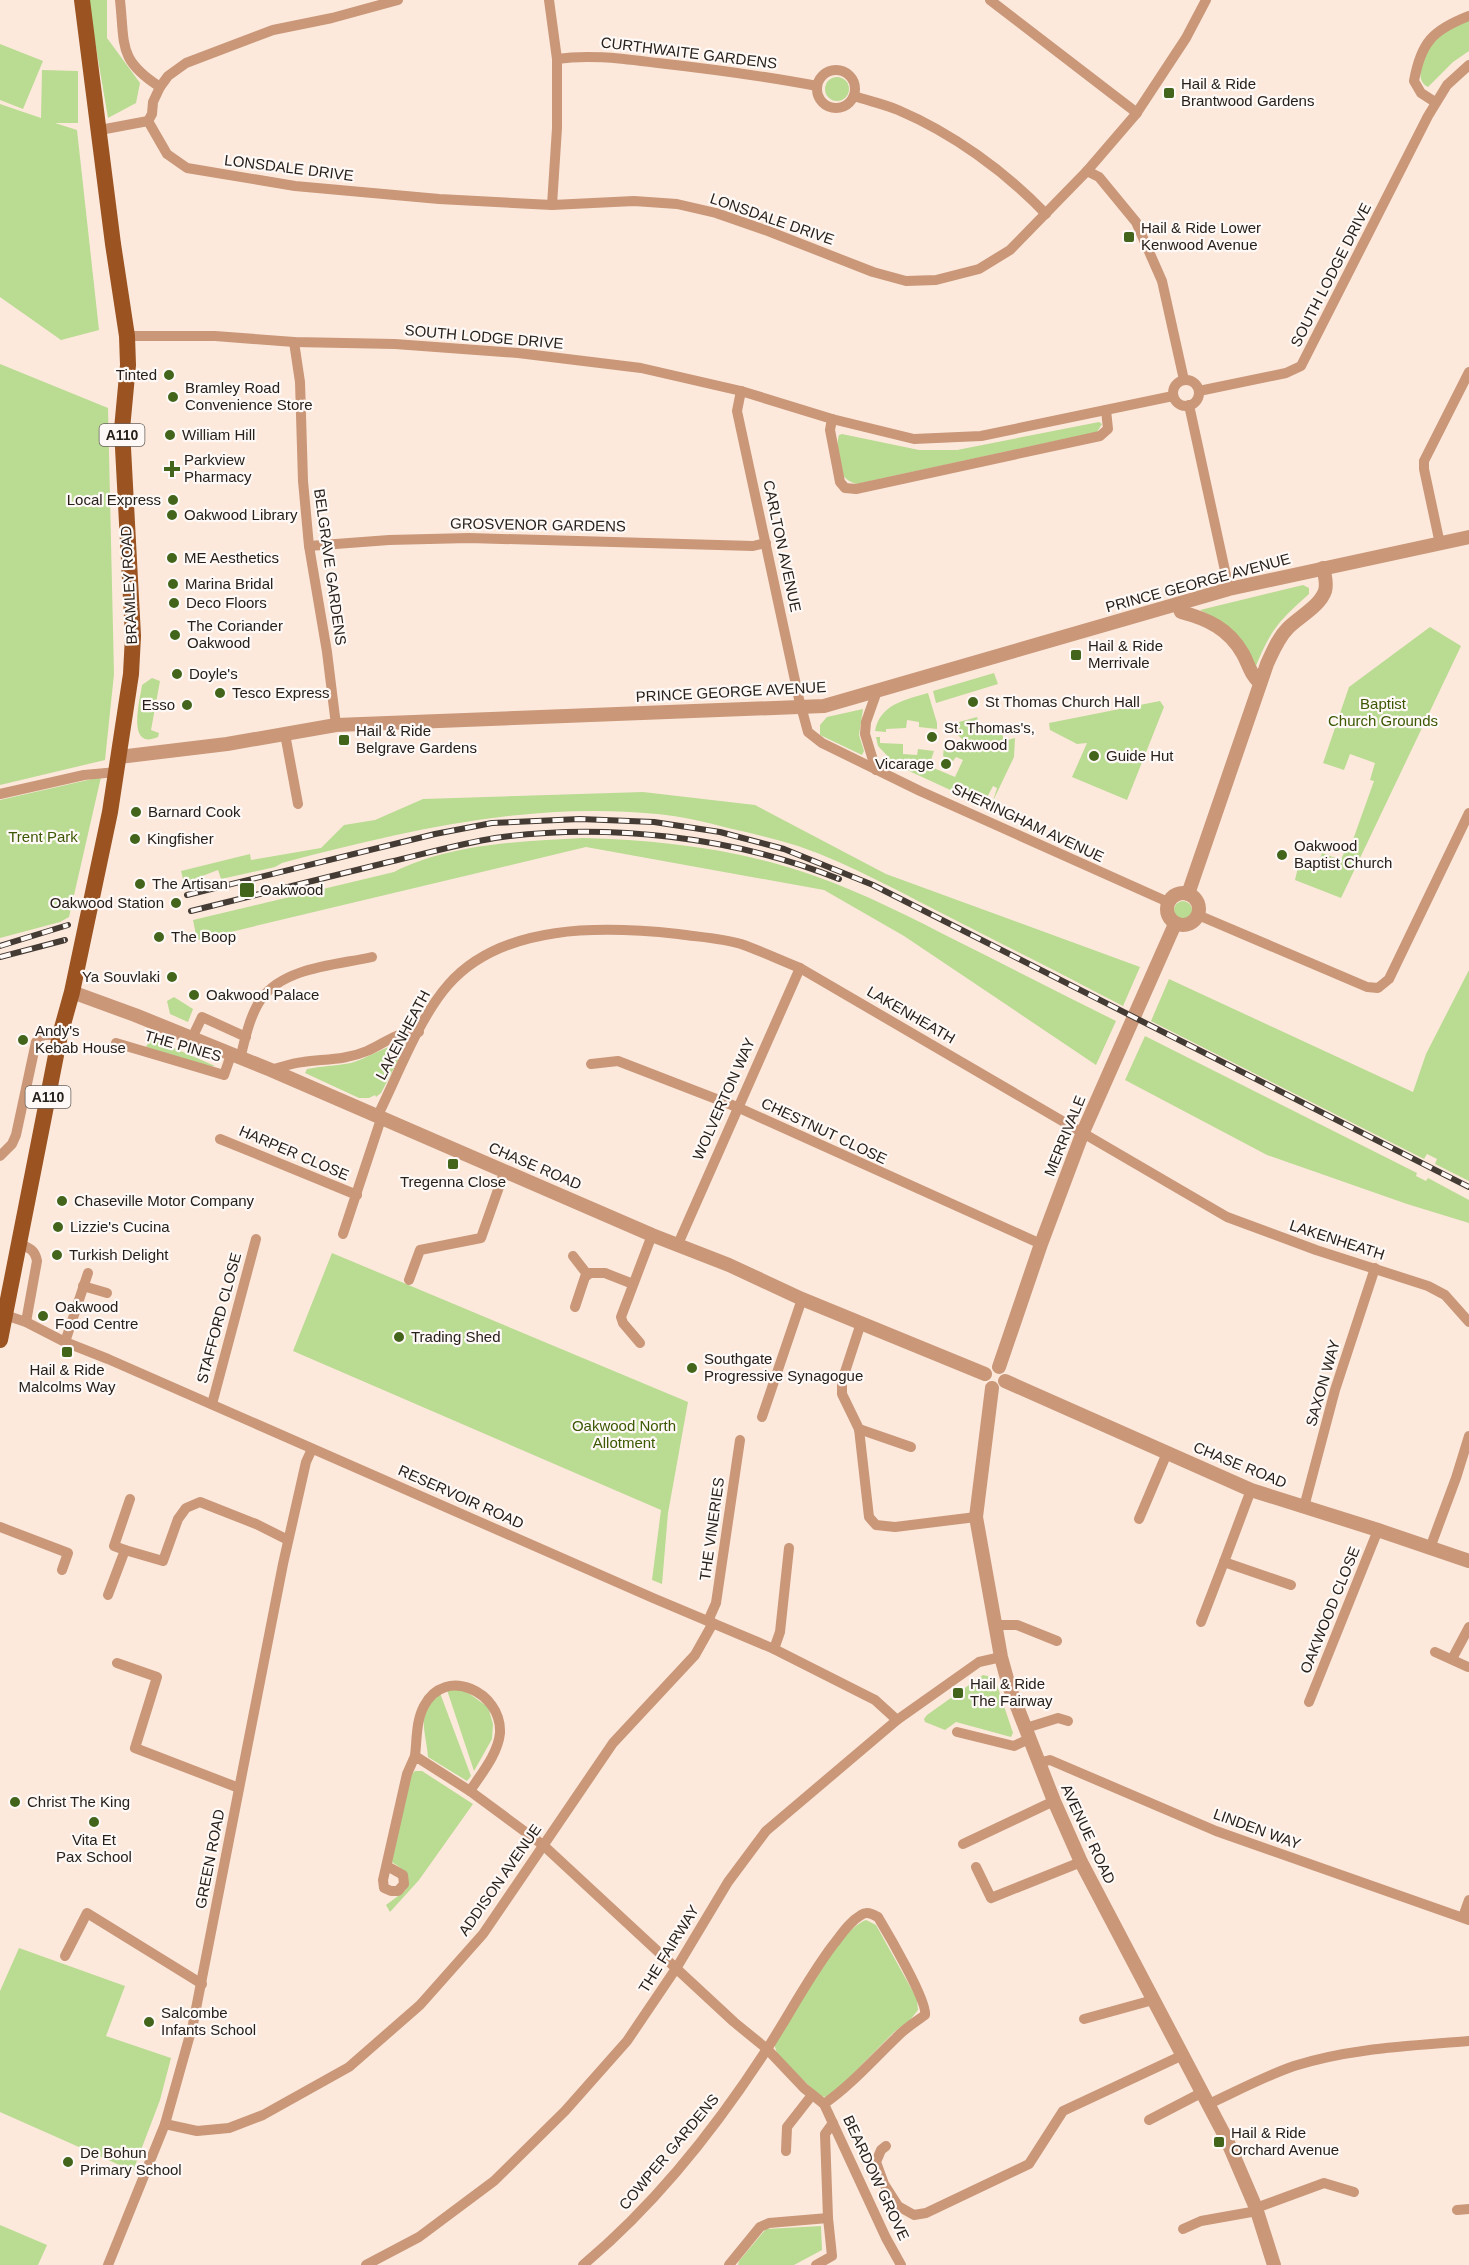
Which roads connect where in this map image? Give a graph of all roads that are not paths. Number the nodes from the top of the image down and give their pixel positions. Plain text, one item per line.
1 (82, 0) edge
2 (120, 0) edge
3 (398, 0) edge
4 (549, 0) edge
5 (990, 0) edge
6 (1206, 0) edge
7 (1469, 16) edge
8 (556, 59) junction
9 (1469, 65) edge
10 (817, 86) junction
11 (160, 87) junction
12 (854, 96) junction
13 (1435, 102) junction
14 (1137, 113) junction
15 (148, 121) junction
16 (100, 130) junction
17 (1087, 171) junction
18 (552, 205) junction
19 (1046, 214) junction
20 (127, 336) junction
21 (294, 342) junction
22 (1469, 372) edge
23 (1184, 380) junction
24 (741, 391) junction
25 (1199, 391) junction
26 (1173, 396) junction
27 (1189, 405) junction
28 (1106, 410) junction
29 (832, 419) junction
30 (1469, 537) edge
31 (766, 543) junction
32 (1440, 543) junction
33 (309, 546) junction
34 (1323, 568) junction
35 (1229, 589) junction
36 (1178, 604) junction
37 (1260, 683) junction
38 (878, 691) junction
39 (802, 708) junction
40 (336, 725) junction
41 (285, 734) junction
42 (118, 765) junction
43 (876, 770) junction
44 (0, 794) edge
45 (298, 804) dead end
46 (1469, 813) edge
47 (1188, 894) junction
48 (1168, 903) junction
49 (1198, 915) junction
50 (1175, 924) junction
51 (372, 957) dead end
52 (800, 968) junction
53 (72, 992) junction
54 (419, 1032) junction
55 (60, 1035) junction
56 (246, 1037) junction
57 (192, 1038) junction
58 (116, 1043) dead end
59 (235, 1057) junction
60 (591, 1064) dead end
61 (271, 1070) junction
62 (737, 1107) junction
63 (379, 1118) junction
64 (1083, 1132) junction
65 (220, 1138) dead end
66 (0, 1156) edge
67 (505, 1170) junction
68 (357, 1196) junction
69 (344, 1234) dead end
70 (652, 1235) junction
71 (256, 1239) dead end
72 (19, 1244) junction
73 (678, 1244) junction
74 (1041, 1244) junction
75 (573, 1257) dead end
76 (1375, 1268) junction
77 (87, 1273) dead end
78 (6, 1274) edge
79 (587, 1274) junction
80 (409, 1280) dead end
81 (633, 1284) junction
82 (83, 1286) junction
83 (107, 1293) dead end
84 (802, 1299) junction
85 (575, 1307) dead end
86 (5, 1315) junction
87 (26, 1322) junction
88 (1469, 1322) edge
89 (861, 1323) junction
90 (0, 1340) edge
91 (65, 1342) junction
92 (640, 1343) dead end
93 (999, 1367) junction
94 (985, 1374) junction
95 (1005, 1381) junction
96 (992, 1388) junction
97 (212, 1404) junction
98 (762, 1417) dead end
99 (859, 1429) junction
100 (1469, 1436) edge
101 (740, 1440) dead end
102 (911, 1447) dead end
103 (312, 1449) junction
104 (1167, 1453) junction
105 (1251, 1490) junction
106 (130, 1499) dead end
107 (1304, 1507) junction
108 (976, 1517) junction
109 (1138, 1519) dead end
110 (0, 1527) edge
111 (1378, 1530) junction
112 (288, 1540) junction
113 (789, 1548) dead end
114 (1430, 1548) junction
115 (124, 1550) junction
116 (1224, 1562) junction
117 (1469, 1562) edge
118 (62, 1570) dead end
119 (1292, 1585) dead end
120 (108, 1595) dead end
121 (711, 1622) junction
122 (1201, 1622) dead end
123 (996, 1625) junction
124 (1469, 1627) edge
125 (1057, 1641) dead end
126 (774, 1649) junction
127 (1436, 1652) dead end
128 (1001, 1657) junction
129 (1452, 1659) junction
130 (117, 1663) dead end
131 (1468, 1667) edge
132 (1309, 1702) dead end
133 (897, 1720) junction
134 (1068, 1721) dead end
135 (957, 1732) dead end
136 (1027, 1734) junction
137 (415, 1756) junction
138 (1038, 1762) junction
139 (239, 1788) junction
140 (470, 1791) junction
141 (1054, 1801) junction
142 (963, 1844) dead end
143 (543, 1845) junction
144 (1081, 1862) junction
145 (387, 1866) dead end
146 (976, 1867) dead end
147 (1469, 1900) edge
148 (1466, 1918) edge
149 (65, 1956) dead end
150 (677, 1967) junction
151 (202, 1984) junction
152 (1153, 2000) junction
153 (1084, 2019) dead end
154 (1469, 2041) edge
155 (767, 2049) junction
156 (1183, 2055) junction
157 (812, 2095) junction
158 (1206, 2098) junction
159 (824, 2104) junction
160 (1149, 2120) dead end
161 (833, 2123) junction
162 (165, 2124) junction
163 (886, 2146) dead end
164 (786, 2151) dead end
165 (1354, 2192) dead end
166 (1257, 2210) junction
167 (1457, 2210) dead end
168 (1469, 2210) edge
169 (828, 2218) junction
170 (1183, 2229) dead end
171 (108, 2265) edge
172 (366, 2265) edge
173 (583, 2265) edge
174 (729, 2265) edge
175 (816, 2265) edge
176 (901, 2265) edge
177 (1274, 2265) edge

1 - 16 main road, A110
2 - 11 street
3 - 11 street
4 - 8 street
5 - 14 street
6 - 14 street, LONSDALE DRIVE
7 - 13 street
8 - 10 street, CURTHWAITE GARDENS
8 - 18 street
9 - 13 street, SOUTH LODGE DRIVE
10 - 12 street
10 - 12 street
11 - 15 street
12 - 19 street
13 - 25 street, SOUTH LODGE DRIVE
14 - 17 street, LONSDALE DRIVE
15 - 16 street
15 - 18 street, LONSDALE DRIVE
16 - 20 main road, BRAMLEY ROAD / A110
17 - 19 street, LONSDALE DRIVE
17 - 23 street
18 - 19 street, LONSDALE DRIVE
20 - 21 street, SOUTH LODGE DRIVE
20 - 42 main road, BRAMLEY ROAD / A110
21 - 24 street, SOUTH LODGE DRIVE
21 - 33 street, BELGRAVE GARDENS
22 - 32 street
23 - 25 street
23 - 26 street
24 - 29 street, SOUTH LODGE DRIVE
24 - 31 street, CARLTON AVENUE
25 - 27 street
26 - 27 street
26 - 28 street, SOUTH LODGE DRIVE
27 - 35 street
28 - 29 street, SOUTH LODGE DRIVE
28 - 29 street
30 - 32 street, PRINCE GEORGE AVENUE
31 - 33 street, GROSVENOR GARDENS
31 - 39 street, CARLTON AVENUE
32 - 34 street, PRINCE GEORGE AVENUE
33 - 40 street, BELGRAVE GARDENS
34 - 35 street, PRINCE GEORGE AVENUE
34 - 37 street
35 - 36 street, PRINCE GEORGE AVENUE
36 - 37 street
36 - 38 street, PRINCE GEORGE AVENUE
37 - 47 street
38 - 39 street, PRINCE GEORGE AVENUE
38 - 43 street
39 - 40 street, PRINCE GEORGE AVENUE
39 - 43 street, SHERINGHAM AVENUE
40 - 41 street, PRINCE GEORGE AVENUE
41 - 42 street, PRINCE GEORGE AVENUE
41 - 45 street
42 - 44 street
42 - 53 main road, BRAMLEY ROAD / A110
43 - 48 street, SHERINGHAM AVENUE
46 - 49 street
47 - 48 street
47 - 49 street
48 - 50 street
49 - 50 street
50 - 64 street, MERRIVALE
51 - 56 street
52 - 54 street, LAKENHEATH
52 - 62 street, WOLVERTON WAY
52 - 64 street, LAKENHEATH
53 - 55 main road, BRAMLEY ROAD / A110
53 - 57 street, CHASE ROAD
54 - 61 street
54 - 63 street, LAKENHEATH
55 - 66 street
55 - 72 main road, BRAMLEY ROAD / A110
56 - 57 street
56 - 59 street
57 - 59 street, CHASE ROAD
58 - 59 street, THE PINES
59 - 61 street, CHASE ROAD
60 - 62 street, CHESTNUT CLOSE
61 - 63 street, CHASE ROAD
62 - 73 street, WOLVERTON WAY
62 - 74 street, CHESTNUT CLOSE
63 - 67 street, CHASE ROAD
63 - 68 street, LAKENHEATH
64 - 74 street, MERRIVALE
64 - 76 street, LAKENHEATH
65 - 68 street, HARPER CLOSE
67 - 70 street, CHASE ROAD
67 - 80 street
68 - 69 street, LAKENHEATH
70 - 73 street, CHASE ROAD
70 - 81 street
71 - 97 street, STAFFORD CLOSE
72 - 78 main road, BRAMLEY ROAD / A110
72 - 87 street
73 - 84 street, CHASE ROAD
74 - 93 street, MERRIVALE
75 - 79 street
76 - 88 street, LAKENHEATH
76 - 107 street, SAXON WAY
77 - 82 street
78 - 86 main road, BRAMLEY ROAD / A110
79 - 81 street
79 - 85 street
81 - 92 street
82 - 83 street
82 - 91 street
84 - 89 street, CHASE ROAD
84 - 98 street
86 - 87 street, RESERVOIR ROAD
86 - 90 main road, BRAMLEY ROAD / A110
87 - 91 street, RESERVOIR ROAD
89 - 94 street, CHASE ROAD
89 - 99 street
91 - 97 street, RESERVOIR ROAD
93 - 94 street
93 - 95 street
94 - 96 street
95 - 96 street
95 - 104 street, CHASE ROAD
96 - 108 street, AVENUE ROAD
97 - 103 street, RESERVOIR ROAD
99 - 102 street
99 - 108 street
100 - 114 street
101 - 121 street, THE VINERIES
103 - 112 street, GREEN ROAD
103 - 121 street, RESERVOIR ROAD
104 - 105 street, CHASE ROAD
104 - 109 street
105 - 107 street, CHASE ROAD
105 - 116 street
106 - 115 street
107 - 111 street, CHASE ROAD
108 - 123 street, AVENUE ROAD
110 - 118 street
111 - 114 street, CHASE ROAD
111 - 132 street, OAKWOOD CLOSE
112 - 115 street
112 - 139 street, GREEN ROAD
113 - 126 street
114 - 117 street, CHASE ROAD
115 - 120 street
116 - 119 street
116 - 122 street
121 - 126 street, RESERVOIR ROAD
121 - 143 street, ADDISON AVENUE
123 - 125 street
123 - 128 street, AVENUE ROAD
124 - 129 street
126 - 133 street, RESERVOIR ROAD
127 - 129 street
128 - 133 street, THE FAIRWAY
128 - 136 street, AVENUE ROAD
129 - 131 street
130 - 139 street
133 - 150 street, THE FAIRWAY
134 - 136 street
135 - 136 street
136 - 138 street, AVENUE ROAD
137 - 140 street
137 - 140 street
137 - 145 street
138 - 141 street, AVENUE ROAD
138 - 148 street, LINDEN WAY
139 - 151 street, GREEN ROAD
140 - 143 street
141 - 142 street
141 - 144 street, AVENUE ROAD
143 - 150 street
143 - 162 street, ADDISON AVENUE
144 - 146 street
144 - 152 street, AVENUE ROAD
147 - 148 street
149 - 151 street
150 - 155 street
150 - 172 street, THE FAIRWAY
151 - 162 street, GREEN ROAD
152 - 153 street
152 - 156 street, AVENUE ROAD
154 - 158 street
155 - 157 street
155 - 159 street, COWPER GARDENS
155 - 173 street, COWPER GARDENS
156 - 158 street, AVENUE ROAD
156 - 163 street
157 - 159 street
157 - 164 street
158 - 160 street
158 - 166 street, AVENUE ROAD
159 - 161 street, BEARDOW GROVE
161 - 169 street
161 - 176 street, BEARDOW GROVE
162 - 171 street, GREEN ROAD
165 - 166 street
166 - 170 street
166 - 177 street, AVENUE ROAD
167 - 168 street
169 - 174 street
169 - 175 street

